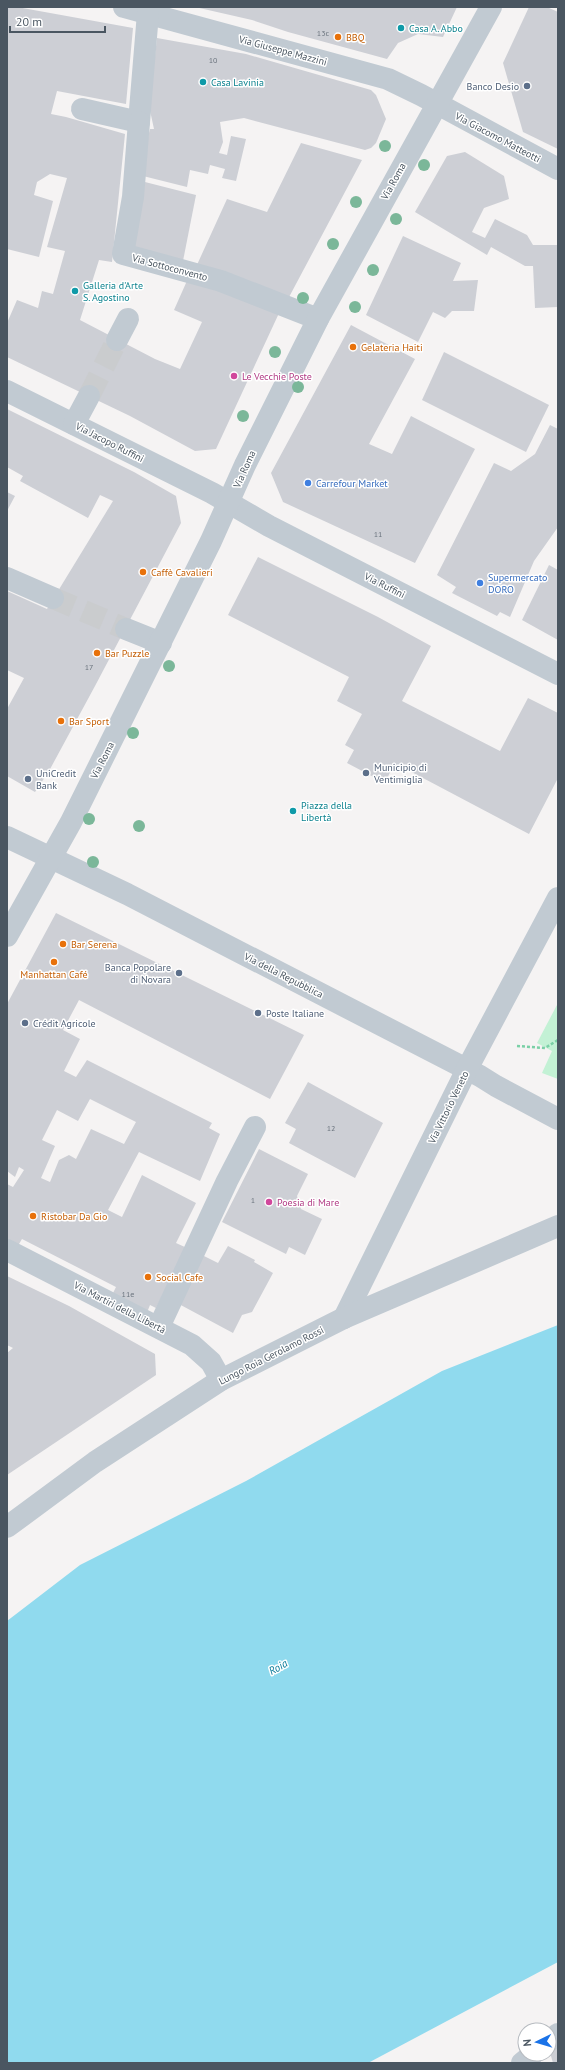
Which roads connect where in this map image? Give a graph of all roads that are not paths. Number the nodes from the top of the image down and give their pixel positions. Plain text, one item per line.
1 (490, 7) edge
2 (133, 9) edge
3 (438, 104) junction
4 (82, 108) dead end
5 (139, 122) junction
6 (558, 169) edge
7 (128, 319) dead end
8 (318, 319) junction
9 (117, 340) tunnel mouth
10 (7, 391) edge
11 (89, 396) tunnel mouth
12 (74, 424) junction
13 (221, 498) junction
14 (7, 578) edge
15 (53, 598) tunnel mouth
16 (126, 629) tunnel mouth
17 (160, 642) junction
18 (558, 674) edge
19 (7, 837) edge
20 (50, 858) junction
21 (558, 898) edge
22 (7, 936) edge
23 (467, 1069) junction
24 (558, 1119) edge
25 (255, 1126) dead end
26 (558, 1226) edge
27 (7, 1250) edge
28 (344, 1318) junction
29 (159, 1327) junction
30 (221, 1380) junction
31 (7, 1527) edge

1 - 3 street, Via Roma
2 - 3 street, Via Giuseppe Mazzini
2 - 5 street, Via Sottoconvento
3 - 6 street, Via Giacomo Matteotti
3 - 8 street, Via Roma
4 - 5 street
5 - 8 street, Via Sottoconvento
7 - 9 street
8 - 13 street, Via Roma
10 - 12 street, Via Jacopo Ruffini
11 - 12 street
12 - 13 street, Via Jacopo Ruffini
13 - 17 street, Via Roma
13 - 18 street, Via Ruffini
14 - 15 street
16 - 17 street
17 - 20 street, Via Roma
19 - 20 street, Via della Repubblica
20 - 22 street, Via Roma
20 - 23 street, Via della Repubblica
21 - 23 street, Via Vittorio Veneto
23 - 24 street, Via della Repubblica
23 - 28 street, Via Vittorio Veneto
25 - 29 street
26 - 28 street, Lungo Roia Gerolamo Rossi
27 - 29 street, Via Martiri della Libertà
28 - 30 street, Lungo Roia Gerolamo Rossi
29 - 30 street, Via Martiri della Libertà
30 - 31 street, Lungo Roia Gerolamo Rossi

